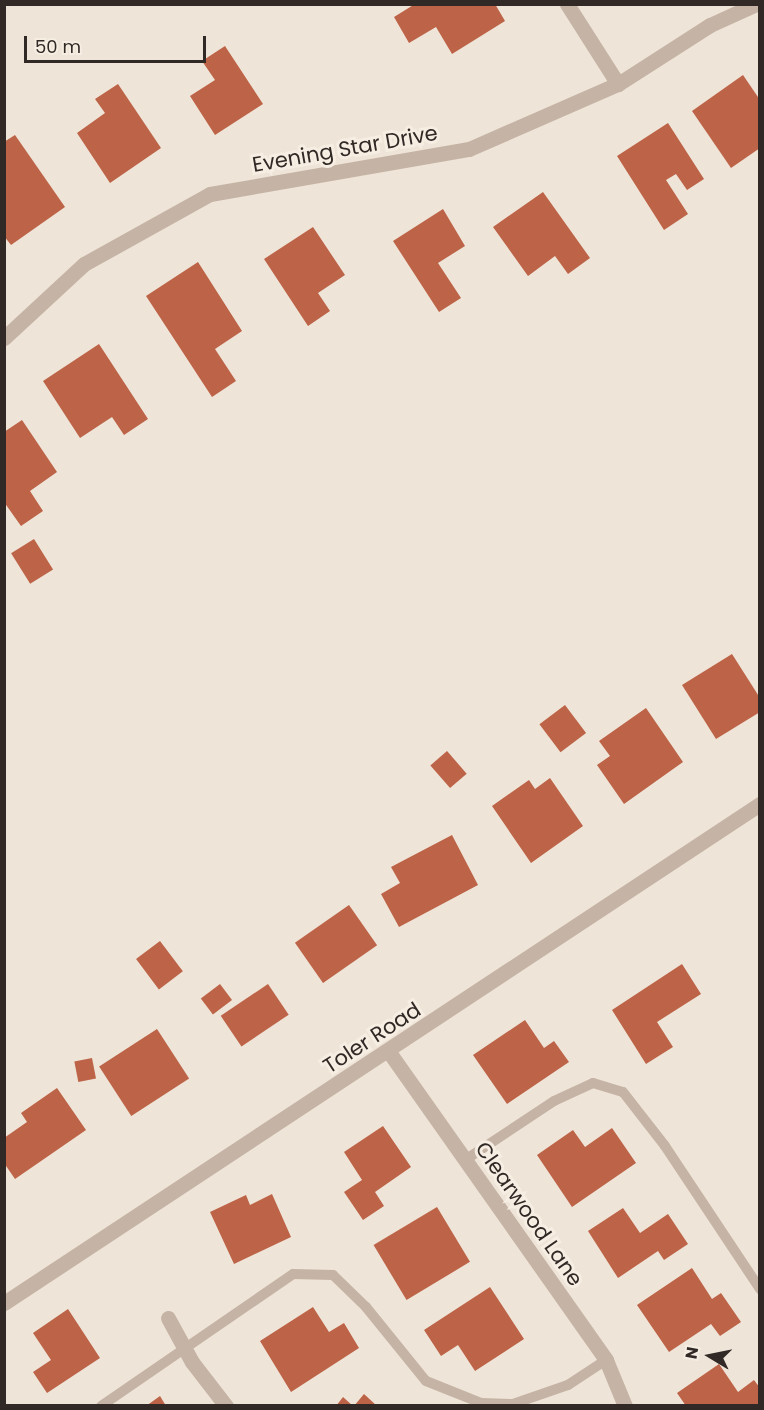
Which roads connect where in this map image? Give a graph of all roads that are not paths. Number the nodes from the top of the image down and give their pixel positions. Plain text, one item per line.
1 (567, 4) edge
2 (726, 4) edge
3 (756, 4) edge
4 (710, 25) junction
5 (618, 84) junction
6 (4, 338) edge
7 (759, 804) edge
8 (389, 1052) junction
9 (465, 1161) junction
10 (759, 1289) edge
11 (4, 1303) edge
12 (168, 1318) dead end
13 (184, 1348) junction
14 (606, 1360) junction
15 (101, 1406) edge
16 (226, 1406) edge
17 (625, 1406) edge

1 - 5 street
2 - 4 street, Evening Star Drive
3 - 4 street, Evening Star Drive
4 - 5 street, Evening Star Drive
5 - 6 street, Evening Star Drive
7 - 8 street, Toler Road
8 - 9 street, Clearwood Lane
8 - 11 street, Toler Road
9 - 10 lane
9 - 14 street, Clearwood Lane
12 - 13 street
13 - 14 lane
13 - 15 lane
13 - 16 street
14 - 17 street, Clearwood Lane

